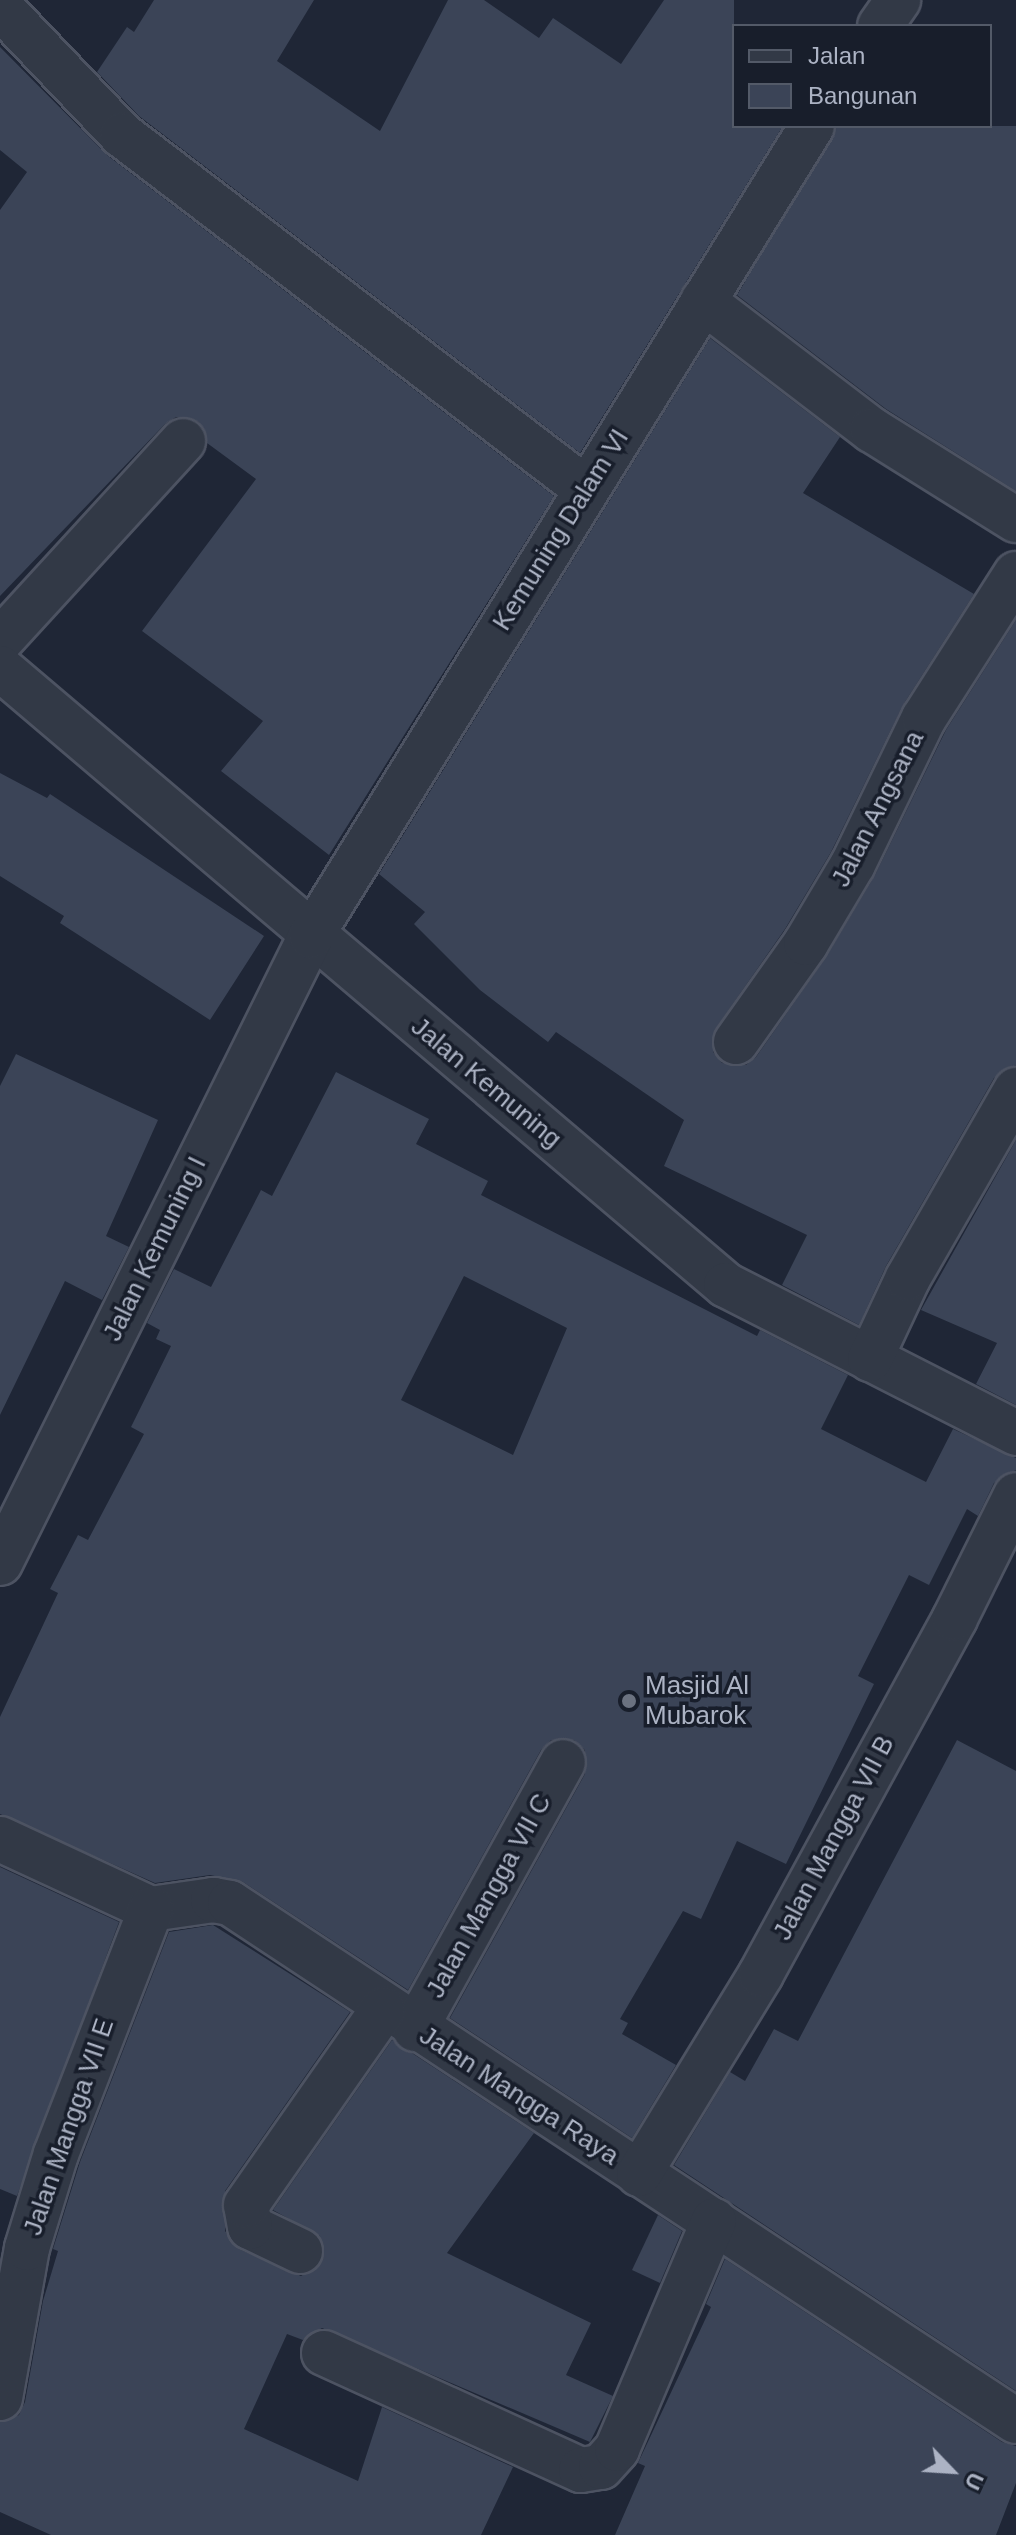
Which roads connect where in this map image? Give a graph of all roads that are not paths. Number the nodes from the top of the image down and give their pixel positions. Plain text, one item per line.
1 (17, 0) edge
2 (898, 0) edge
3 (0, 8) edge
4 (881, 24) edge
5 (811, 128) edge
6 (703, 301) junction
7 (183, 441) dead end
8 (586, 489) junction
9 (1016, 520) edge
10 (1016, 574) edge
11 (0, 641) edge
12 (0, 668) edge
13 (311, 936) junction
14 (736, 1042) dead end
15 (1016, 1090) edge
16 (870, 1359) junction
17 (1016, 1433) edge
18 (1016, 1495) edge
19 (0, 1563) edge
20 (563, 1762) dead end
21 (0, 1839) edge
22 (151, 1909) junction
23 (399, 2019) junction
24 (639, 2174) junction
25 (714, 2221) junction
26 (300, 2251) dead end
27 (324, 2353) dead end
28 (0, 2398) edge
29 (1016, 2421) edge

1 - 3 street
2 - 4 street
3 - 8 street
5 - 6 street, Kemuning Dalam VI
6 - 8 street, Kemuning Dalam VI
6 - 9 street
7 - 11 street
8 - 13 street, Kemuning Dalam VI
10 - 14 street, Jalan Angsana
12 - 13 street, Jalan Kemuning
13 - 16 street, Jalan Kemuning
13 - 19 street, Jalan Kemuning I
15 - 16 street
16 - 17 street, Jalan Kemuning
18 - 24 street, Jalan Mangga VII B
20 - 23 street, Jalan Mangga VII C
21 - 22 street
22 - 23 street, Jalan Mangga Raya
22 - 28 street, Jalan Mangga VII E
23 - 24 street, Jalan Mangga Raya
23 - 26 street, Jalan Mangga VII C
24 - 25 street, Jalan Mangga Raya
25 - 27 street
25 - 29 street, Jalan Mangga Raya

